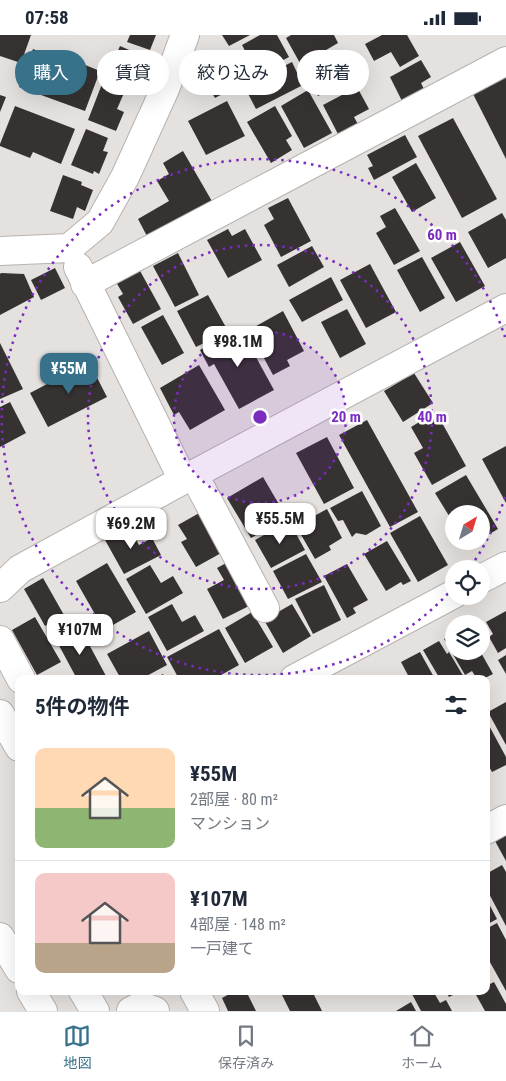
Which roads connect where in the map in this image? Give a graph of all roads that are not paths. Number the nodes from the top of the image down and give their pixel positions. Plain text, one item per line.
1 (185, 35) edge
2 (506, 61) edge
3 (70, 248) junction
4 (0, 251) edge
5 (85, 284) junction
6 (506, 307) edge
7 (188, 477) junction
8 (506, 566) edge
9 (490, 574) edge
10 (0, 588) edge
11 (445, 598) edge
12 (265, 608) dead end
13 (0, 640) edge
14 (19, 675) edge
15 (301, 675) edge
16 (0, 714) edge
17 (15, 740) edge
18 (506, 819) edge
19 (490, 828) edge
20 (15, 929) edge
21 (0, 937) edge
22 (15, 962) edge
23 (33, 995) edge
24 (86, 995) edge
25 (148, 995) edge
26 (196, 995) edge
27 (43, 1011) edge
28 (95, 1011) edge
29 (131, 1011) edge
30 (156, 1011) edge
31 (205, 1011) edge

1 - 3 street
2 - 5 street
3 - 4 street
3 - 5 street
5 - 7 street
6 - 7 street
7 - 10 street
7 - 12 street
8 - 9 street
11 - 15 street
13 - 14 street
16 - 17 street
18 - 19 street
20 - 21 street
21 - 22 street
23 - 27 street
24 - 28 street
25 - 30 street
26 - 31 street
29 - 30 street

